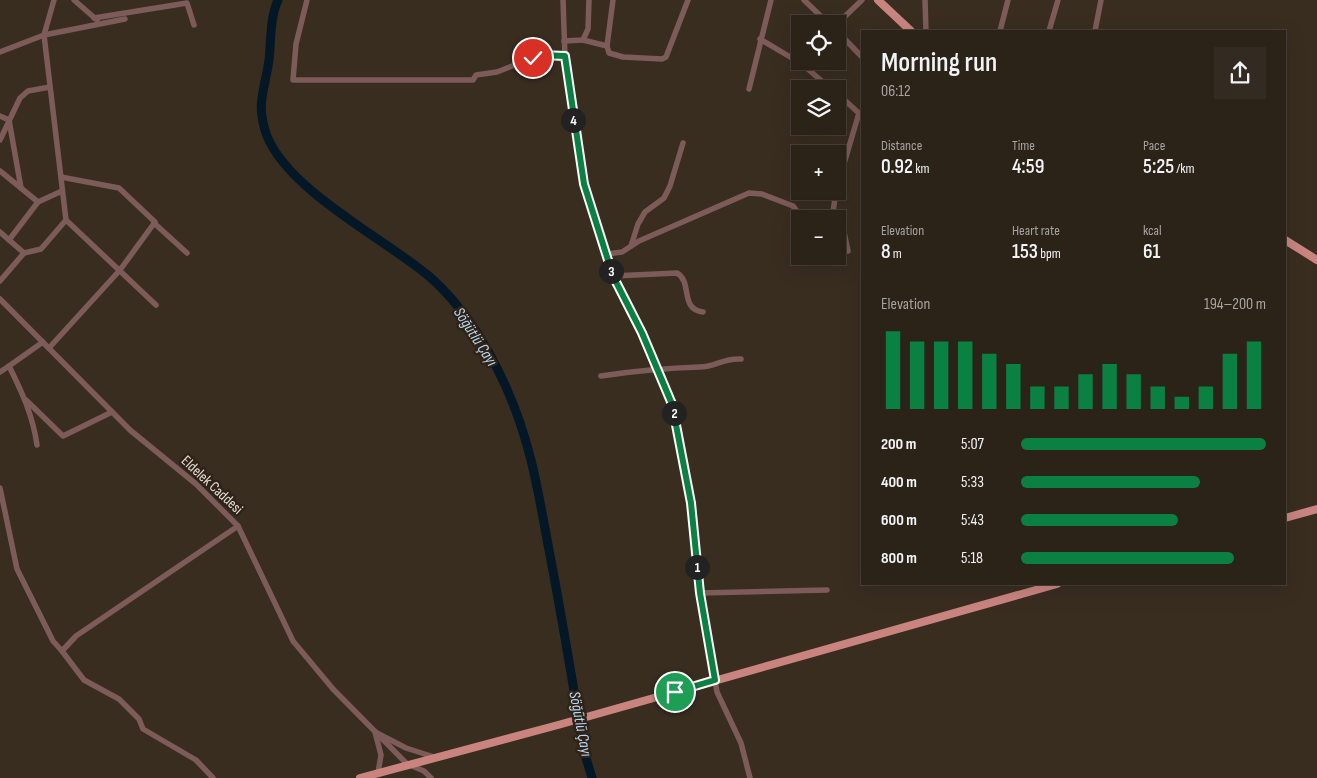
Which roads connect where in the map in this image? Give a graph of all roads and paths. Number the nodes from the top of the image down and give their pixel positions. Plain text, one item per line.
1 (54, 0) edge
2 (74, 0) edge
3 (307, 0) edge
4 (563, 0) edge
5 (589, 0) edge
6 (613, 0) edge
7 (688, 0) edge
8 (771, 0) edge
9 (804, 0) edge
10 (862, 0) edge
11 (878, 0) edge
12 (925, 0) edge
13 (1008, 0) edge
14 (1058, 0) edge
15 (1101, 0) edge
16 (186, 2) edge
17 (820, 15) edge
18 (846, 16) edge
19 (125, 18) dead end
20 (97, 20) junction
21 (194, 25) dead end
22 (910, 30) edge
23 (926, 30) edge
24 (1000, 30) edge
25 (1049, 30) edge
26 (1095, 30) edge
27 (44, 35) junction
28 (583, 40) junction
29 (760, 40) junction
30 (846, 40) edge
31 (564, 41) junction
32 (607, 46) junction
33 (0, 52) edge
34 (861, 55) edge
35 (565, 56) junction
36 (791, 57) edge
37 (810, 70) edge
38 (821, 80) edge
39 (50, 87) junction
40 (749, 88) dead end
41 (846, 101) edge
42 (861, 115) edge
43 (0, 116) edge
44 (9, 120) junction
45 (0, 140) edge
46 (683, 143) dead end
47 (846, 160) edge
48 (0, 171) edge
49 (61, 177) junction
50 (21, 188) junction
51 (62, 191) junction
52 (38, 202) junction
53 (796, 210) edge
54 (66, 220) junction
55 (154, 223) junction
56 (0, 232) edge
57 (9, 240) junction
58 (1286, 241) edge
59 (846, 242) edge
60 (631, 246) junction
61 (848, 251) dead end
62 (24, 253) junction
63 (187, 254) dead end
64 (607, 254) junction
65 (1317, 260) edge
66 (120, 270) junction
67 (613, 276) junction
68 (0, 281) edge
69 (1, 303) edge
70 (156, 305) dead end
71 (703, 312) dead end
72 (43, 342) junction
73 (49, 348) junction
74 (741, 359) dead end
75 (9, 366) junction
76 (655, 369) junction
77 (0, 372) edge
78 (601, 376) dead end
79 (26, 400) junction
80 (112, 412) junction
81 (37, 445) dead end
82 (0, 488) edge
83 (1317, 509) edge
84 (1286, 518) edge
85 (238, 526) junction
86 (1053, 585) edge
87 (827, 590) dead end
88 (700, 593) junction
89 (62, 650) junction
90 (715, 680) junction
91 (376, 732) junction
92 (434, 757) junction
93 (408, 764) junction
94 (378, 773) junction
95 (213, 778) edge
96 (360, 778) edge
97 (431, 778) edge
98 (750, 778) edge

1 - 27 street
2 - 20 street
3 - 35 street
4 - 31 street
5 - 28 street
6 - 32 street
7 - 32 street
8 - 29 street
9 - 17 street
10 - 18 street
11 - 22 main road
12 - 23 street
13 - 24 street
14 - 25 street
15 - 26 street
16 - 20 street
16 - 21 street
19 - 20 street
20 - 27 street
27 - 33 street
27 - 39 street
28 - 31 street
28 - 32 street
29 - 36 street
29 - 40 street
30 - 34 street
31 - 35 street
35 - 64 street
37 - 38 street
39 - 44 street
39 - 49 street
41 - 42 street
42 - 47 street
43 - 44 street
44 - 45 street
44 - 50 street
46 - 60 street
48 - 50 street
49 - 51 street
49 - 55 street
50 - 52 street
51 - 52 street
51 - 54 street
52 - 57 street
53 - 60 street
54 - 62 street
54 - 66 street
55 - 63 street
55 - 66 street
56 - 57 street
57 - 62 street
58 - 65 main road
59 - 61 street
60 - 64 street
62 - 68 street
64 - 67 street
66 - 70 street
66 - 73 street
67 - 71 street
67 - 76 street
69 - 72 street, Eldelek Caddesi
72 - 73 street, Eldelek Caddesi
72 - 75 street
73 - 80 street, Eldelek Caddesi
74 - 76 street
75 - 77 street
75 - 79 street
76 - 78 street
76 - 88 street
79 - 80 street
79 - 81 street
80 - 85 street, Eldelek Caddesi
82 - 89 street
83 - 84 main road
85 - 89 street
85 - 91 street, Eldelek Caddesi
86 - 90 main road
87 - 88 street
88 - 90 street
89 - 95 street
90 - 92 main road
90 - 98 street
91 - 92 street
91 - 93 street, Eldelek Caddesi
91 - 94 street
92 - 93 main road
93 - 94 main road
93 - 97 street, Eldelek Caddesi
94 - 96 main road

